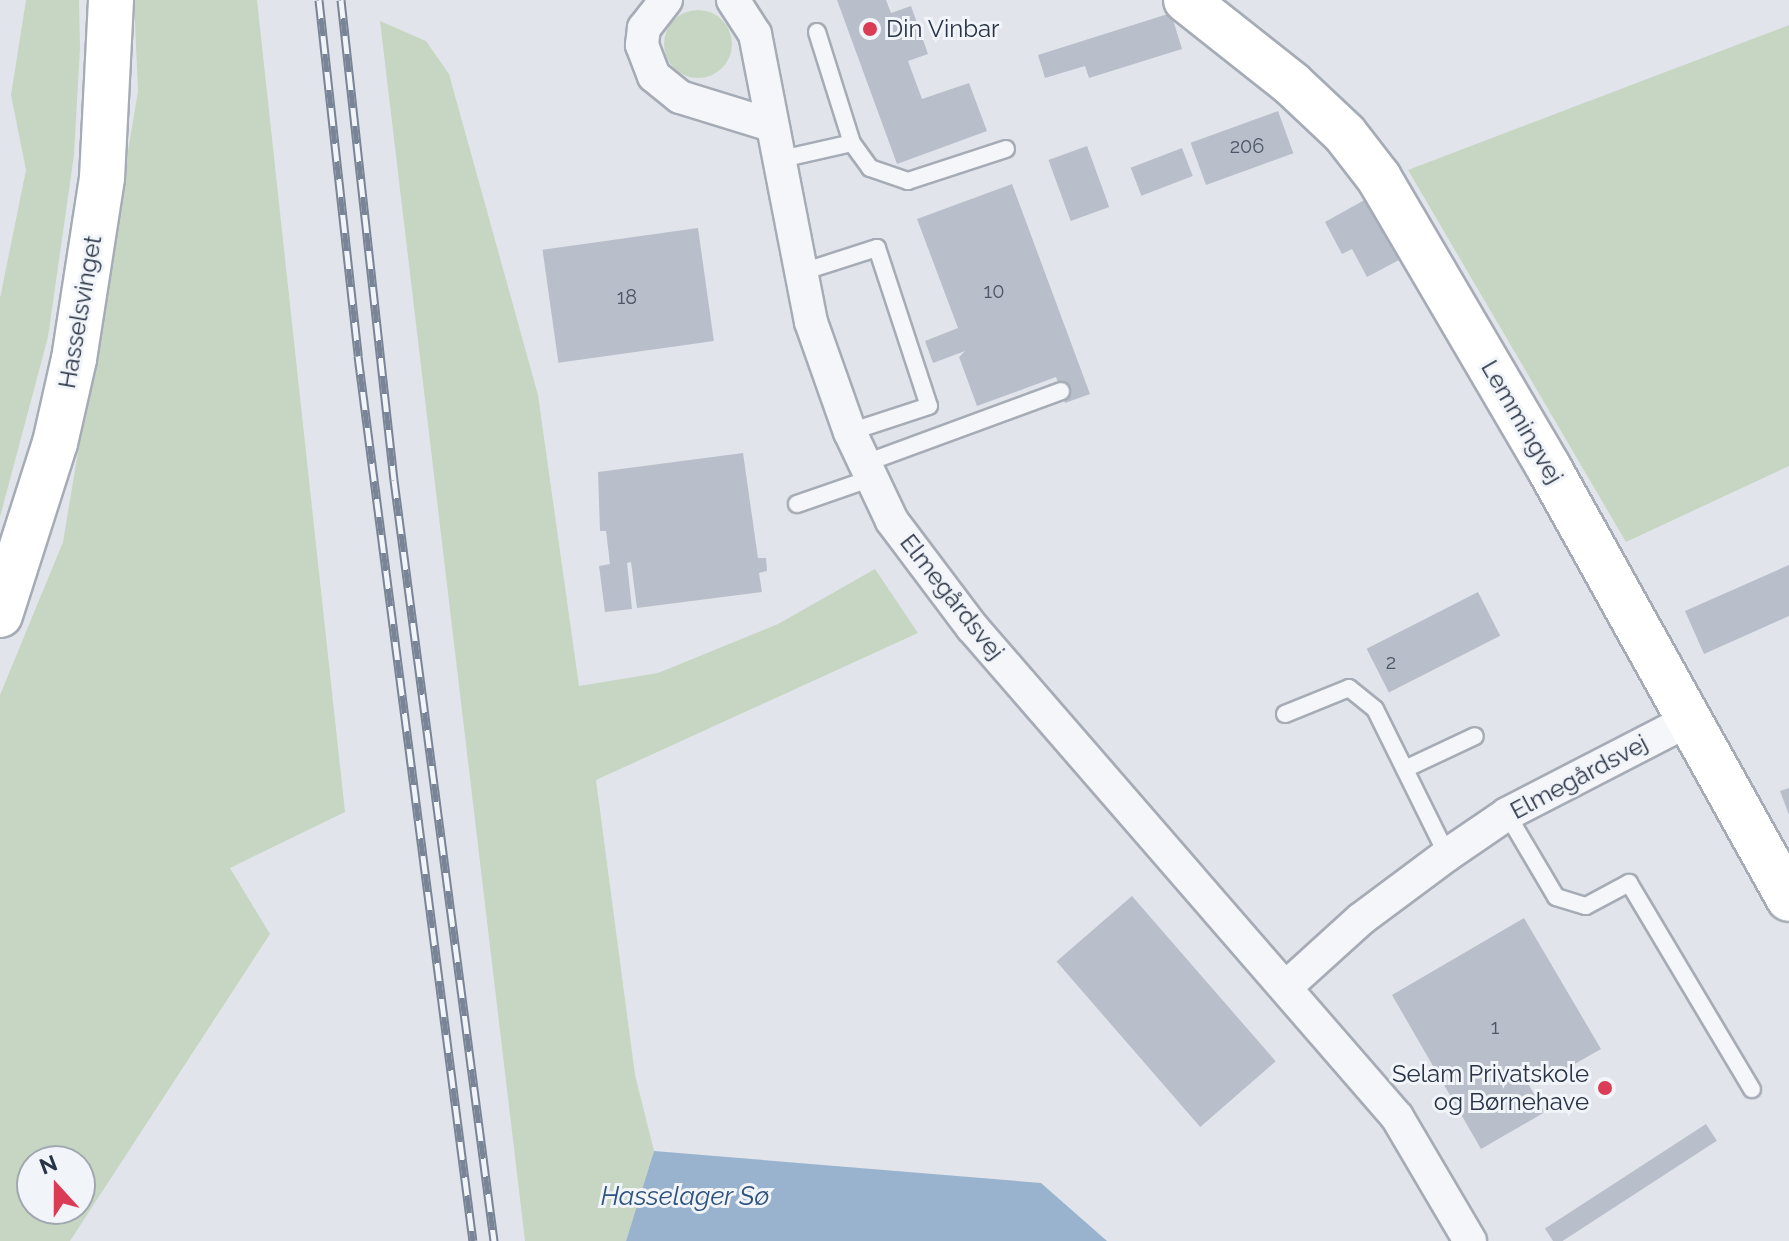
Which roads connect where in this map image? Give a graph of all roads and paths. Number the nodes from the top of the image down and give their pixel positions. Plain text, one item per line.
1 (111, 0) edge
2 (666, 0) edge
3 (733, 0) edge
4 (1186, 0) edge
5 (817, 32) dead end
6 (771, 125) junction
7 (852, 143) junction
8 (1006, 149) dead end
9 (777, 160) junction
10 (799, 273) junction
11 (1061, 391) dead end
12 (850, 432) junction
13 (866, 471) junction
14 (797, 504) dead end
15 (0, 615) edge
16 (1285, 714) dead end
17 (1687, 721) junction
18 (1475, 736) dead end
19 (1405, 769) junction
20 (1507, 814) junction
21 (1447, 855) junction
22 (1789, 899) edge
23 (1286, 987) junction
24 (1752, 1089) dead end
25 (1470, 1241) edge

1 - 15 street, Hasselsvinget
2 - 6 street
3 - 6 street, Elmegårdsvej
4 - 17 street, Lemmingvej
5 - 7 lane
6 - 9 street, Elmegårdsvej
7 - 8 lane
7 - 9 lane
9 - 10 street, Elmegårdsvej
10 - 12 street, Elmegårdsvej
10 - 12 lane
11 - 13 lane
12 - 13 street, Elmegårdsvej
13 - 14 lane
13 - 23 street, Elmegårdsvej
16 - 19 lane
17 - 20 street, Elmegårdsvej
17 - 22 street, Lemmingvej
18 - 19 lane
19 - 21 lane
20 - 21 street, Elmegårdsvej
20 - 24 lane
21 - 23 street, Elmegårdsvej
23 - 25 street, Elmegårdsvej

